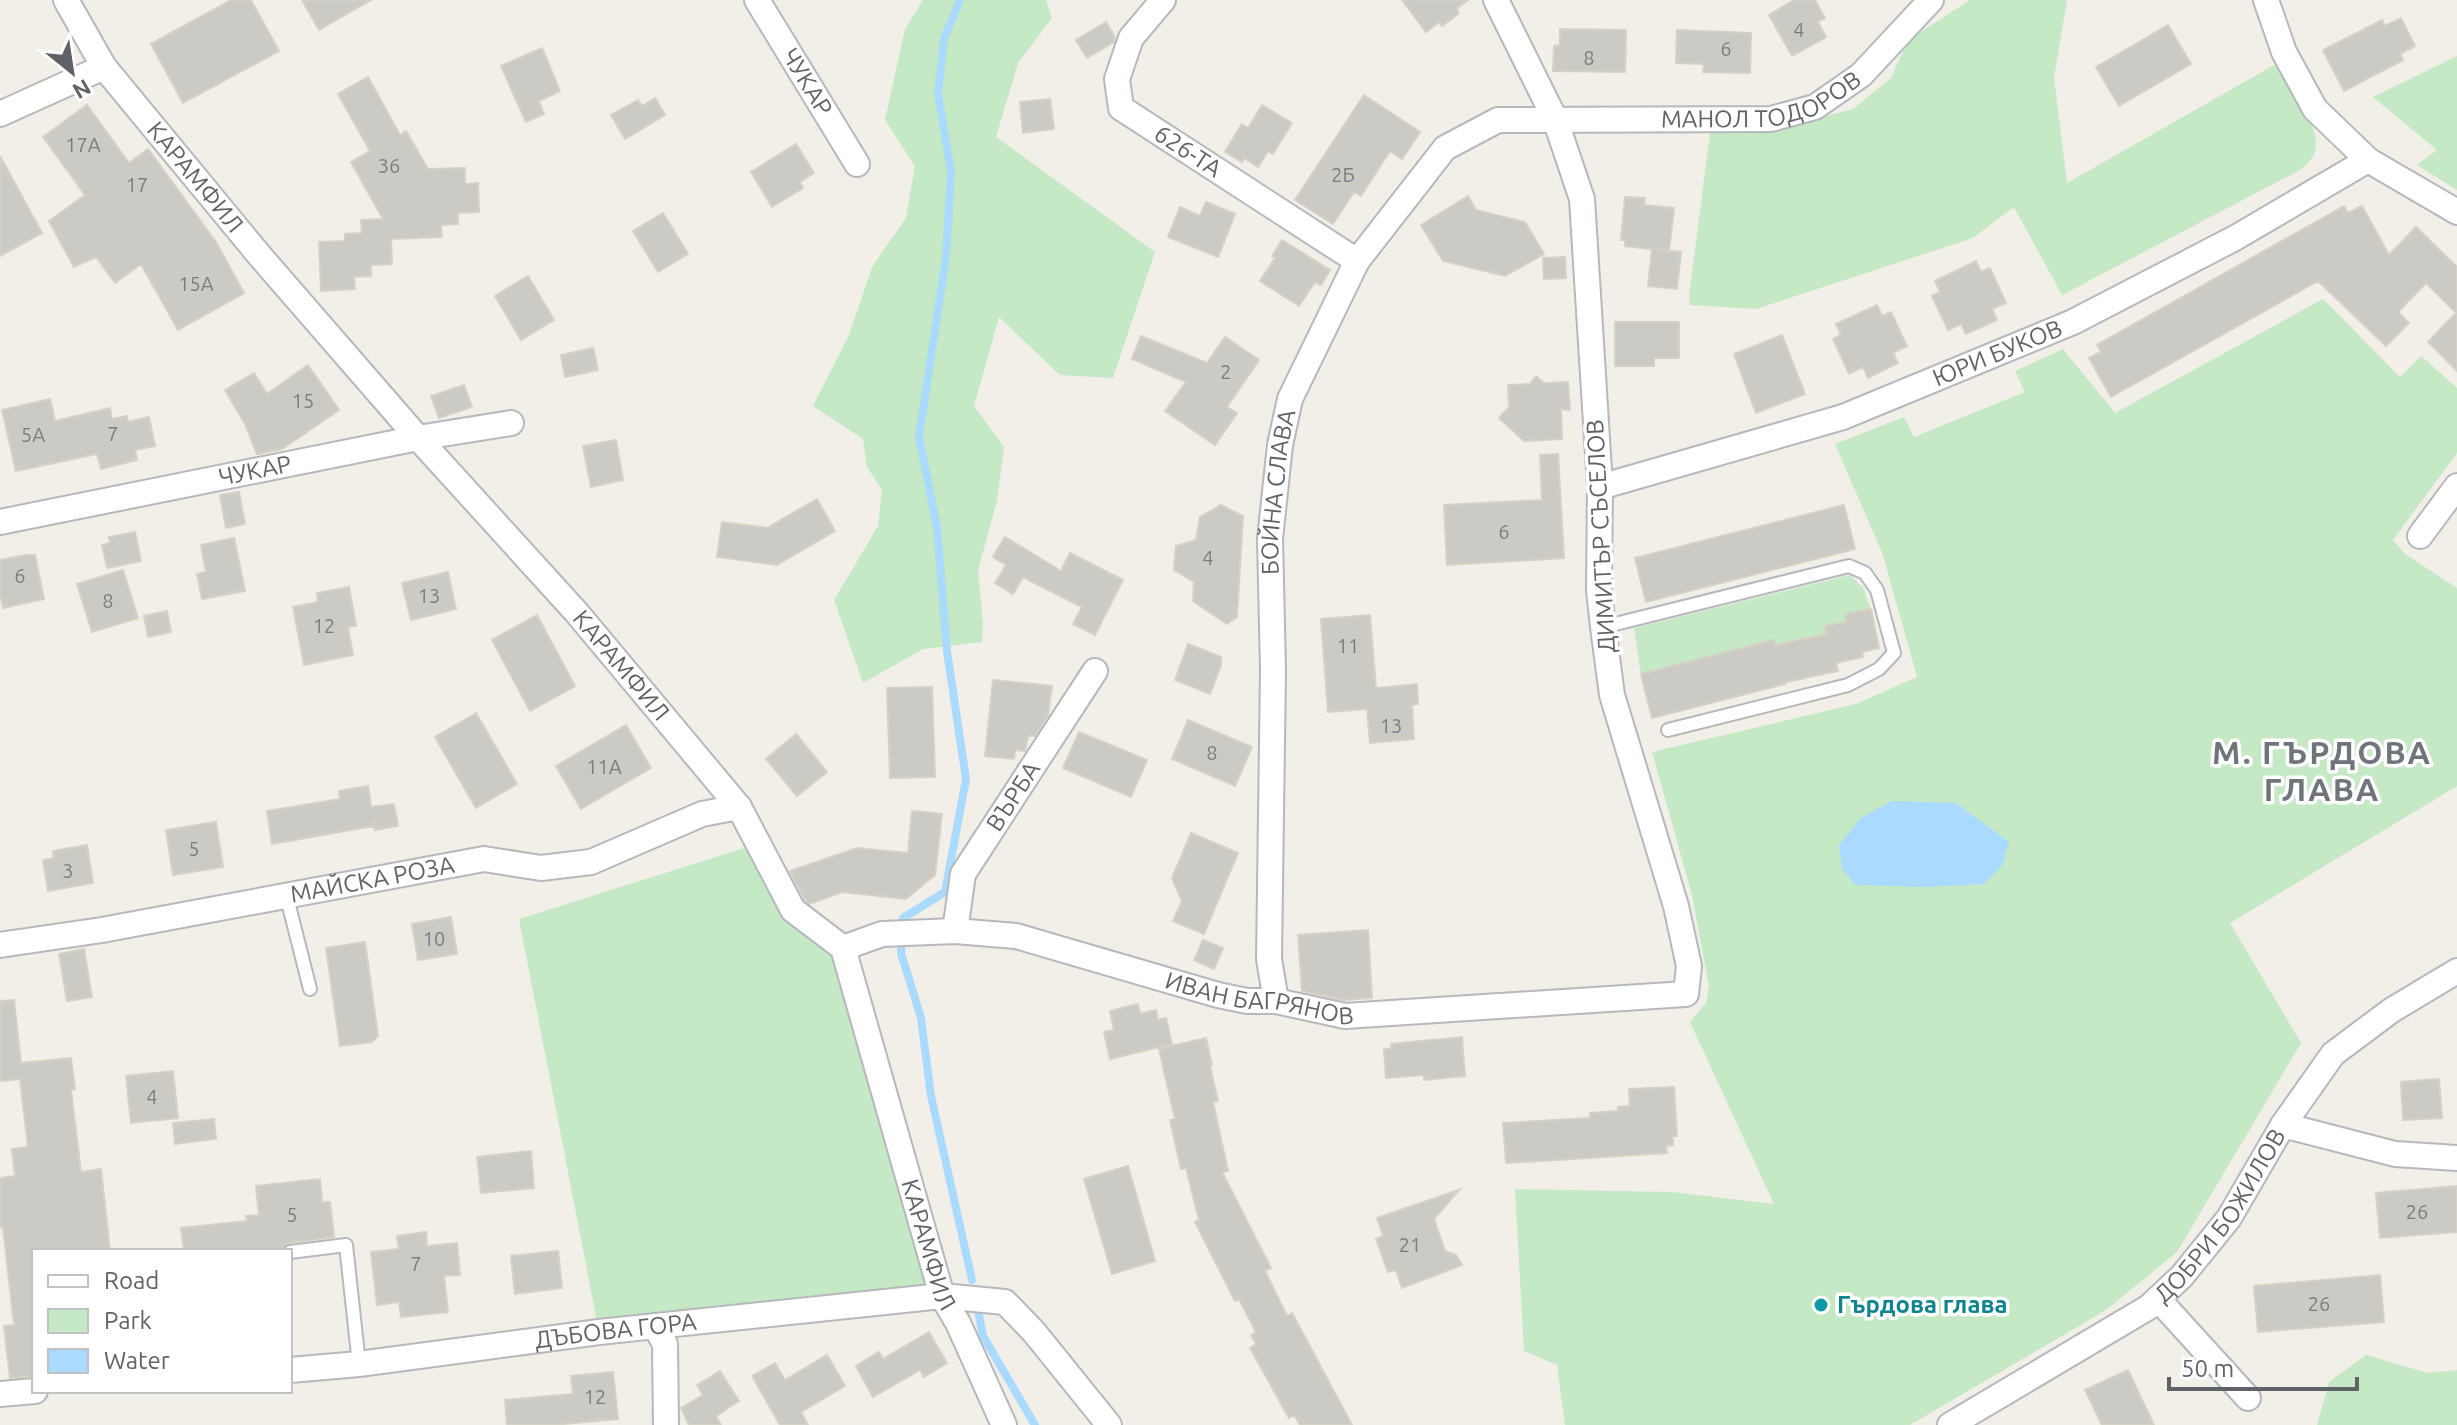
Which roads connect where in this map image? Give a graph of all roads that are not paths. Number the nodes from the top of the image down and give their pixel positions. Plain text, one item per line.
1 (66, 0) edge
2 (757, 0) edge
3 (1163, 0) edge
4 (1496, 0) edge
5 (2266, 0) edge
6 (1923, 4) edge
7 (104, 67) junction
8 (0, 114) edge
9 (1555, 119) junction
10 (2368, 160) junction
11 (857, 164) dead end
12 (2457, 212) edge
13 (1357, 261) junction
14 (511, 423) dead end
15 (418, 438) junction
16 (2457, 486) edge
17 (1600, 487) junction
18 (0, 522) edge
19 (2420, 536) dead end
20 (1603, 627) junction
21 (1095, 671) dead end
22 (1668, 730) dead end
23 (739, 807) junction
24 (286, 894) junction
25 (955, 931) junction
26 (0, 945) edge
27 (843, 948) junction
28 (2457, 971) edge
29 (310, 989) dead end
30 (1686, 994) joint
31 (1276, 1001) junction
32 (2283, 1125) junction
33 (2457, 1158) edge
34 (292, 1252) edge
35 (942, 1296) junction
36 (2158, 1299) junction
37 (655, 1326) junction
38 (359, 1364) junction
39 (292, 1370) edge
40 (32, 1391) edge
41 (0, 1394) edge
42 (2248, 1398) dead end
43 (666, 1425) edge
44 (1004, 1425) edge
45 (1109, 1425) edge
46 (1950, 1425) edge

1 - 7 street, КАРАМФИЛ
2 - 11 street, ЧУКАР
3 - 13 street, 626-ТА
4 - 9 street, ДИМИТЪР СЪСЕЛОВ
5 - 10 street
6 - 9 street, МАНОЛ ТОДОРОВ
7 - 8 street
7 - 15 street, КАРАМФИЛ
9 - 13 street, БОЙНА СЛАВА
9 - 17 street, ДИМИТЪР СЪСЕЛОВ
10 - 12 street
10 - 17 street, ЮРИ БУКОВ
13 - 31 street, БОЙНА СЛАВА
14 - 15 street, ЧУКАР
15 - 18 street, ЧУКАР
15 - 23 street, КАРАМФИЛ
16 - 19 street
17 - 20 street, ДИМИТЪР СЪСЕЛОВ
20 - 22 lane
20 - 30 street, ДИМИТЪР СЪСЕЛОВ
21 - 25 street, ВЪРБА
23 - 24 street, МАЙСКА РОЗА
23 - 27 street, КАРАМФИЛ
24 - 26 street, МАЙСКА РОЗА
24 - 29 lane
25 - 27 street, ИВАН БАГРЯНОВ
25 - 31 street, ИВАН БАГРЯНОВ
27 - 35 street, КАРАМФИЛ
28 - 32 street, ДОБРИ БОЖИЛОВ
30 - 31 street, ИВАН БАГРЯНОВ
32 - 33 street
32 - 36 street, ДОБРИ БОЖИЛОВ
34 - 38 lane
35 - 37 street, ДЪБОВА ГОРА
35 - 44 street, КАРАМФИЛ
35 - 45 street
36 - 42 street
36 - 46 street, ДОБРИ БОЖИЛОВ
37 - 38 street, ДЪБОВА ГОРА
37 - 43 street
38 - 39 street, ДЪБОВА ГОРА
40 - 41 street

